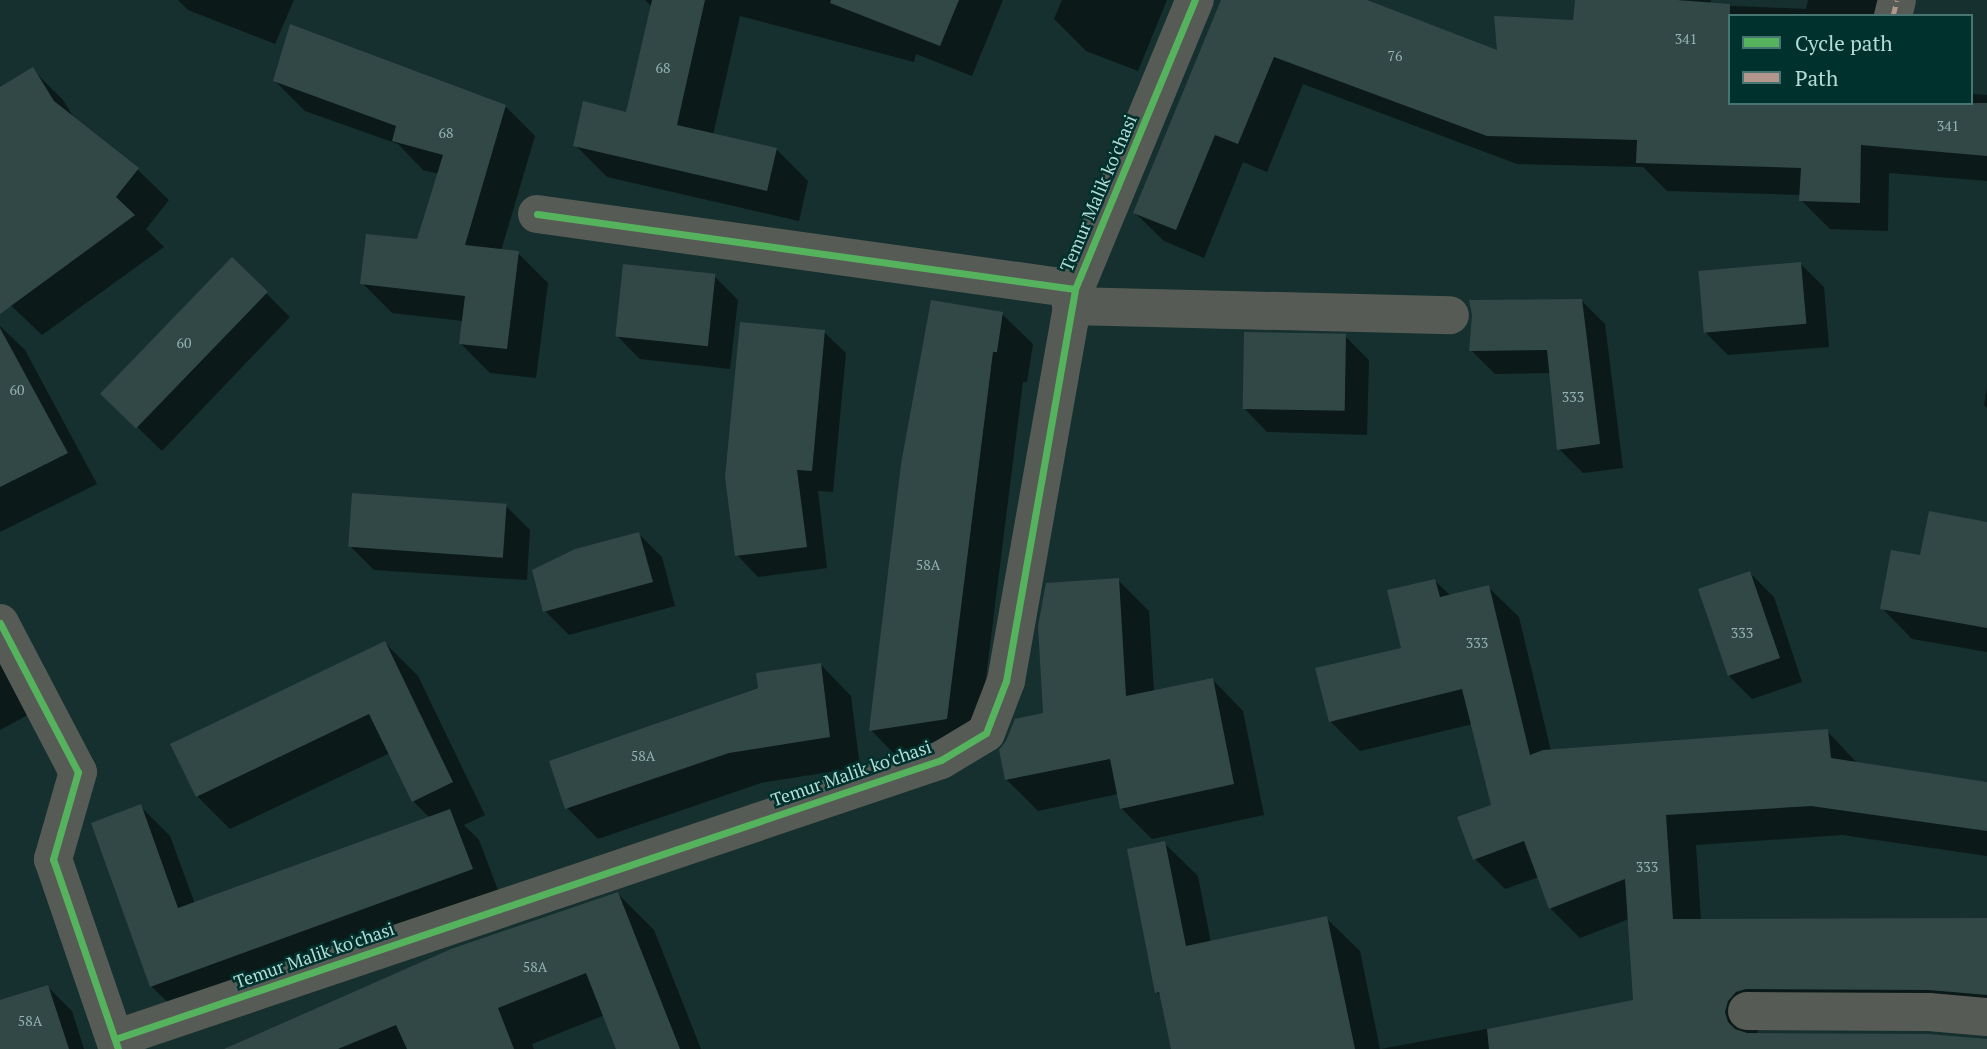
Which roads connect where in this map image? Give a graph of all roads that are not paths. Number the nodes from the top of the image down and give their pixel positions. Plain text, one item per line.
1 (1195, 0) edge
2 (537, 214) dead end
3 (1073, 297) junction
4 (1450, 315) dead end
5 (0, 623) edge
6 (1747, 1011) dead end
7 (1987, 1017) edge
8 (116, 1044) edge

1 - 3 street, Temur Malik ko'chasi
2 - 3 street
3 - 4 street
3 - 8 street, Temur Malik ko'chasi
5 - 8 street, Temur Malik ko'chasi
6 - 7 street

